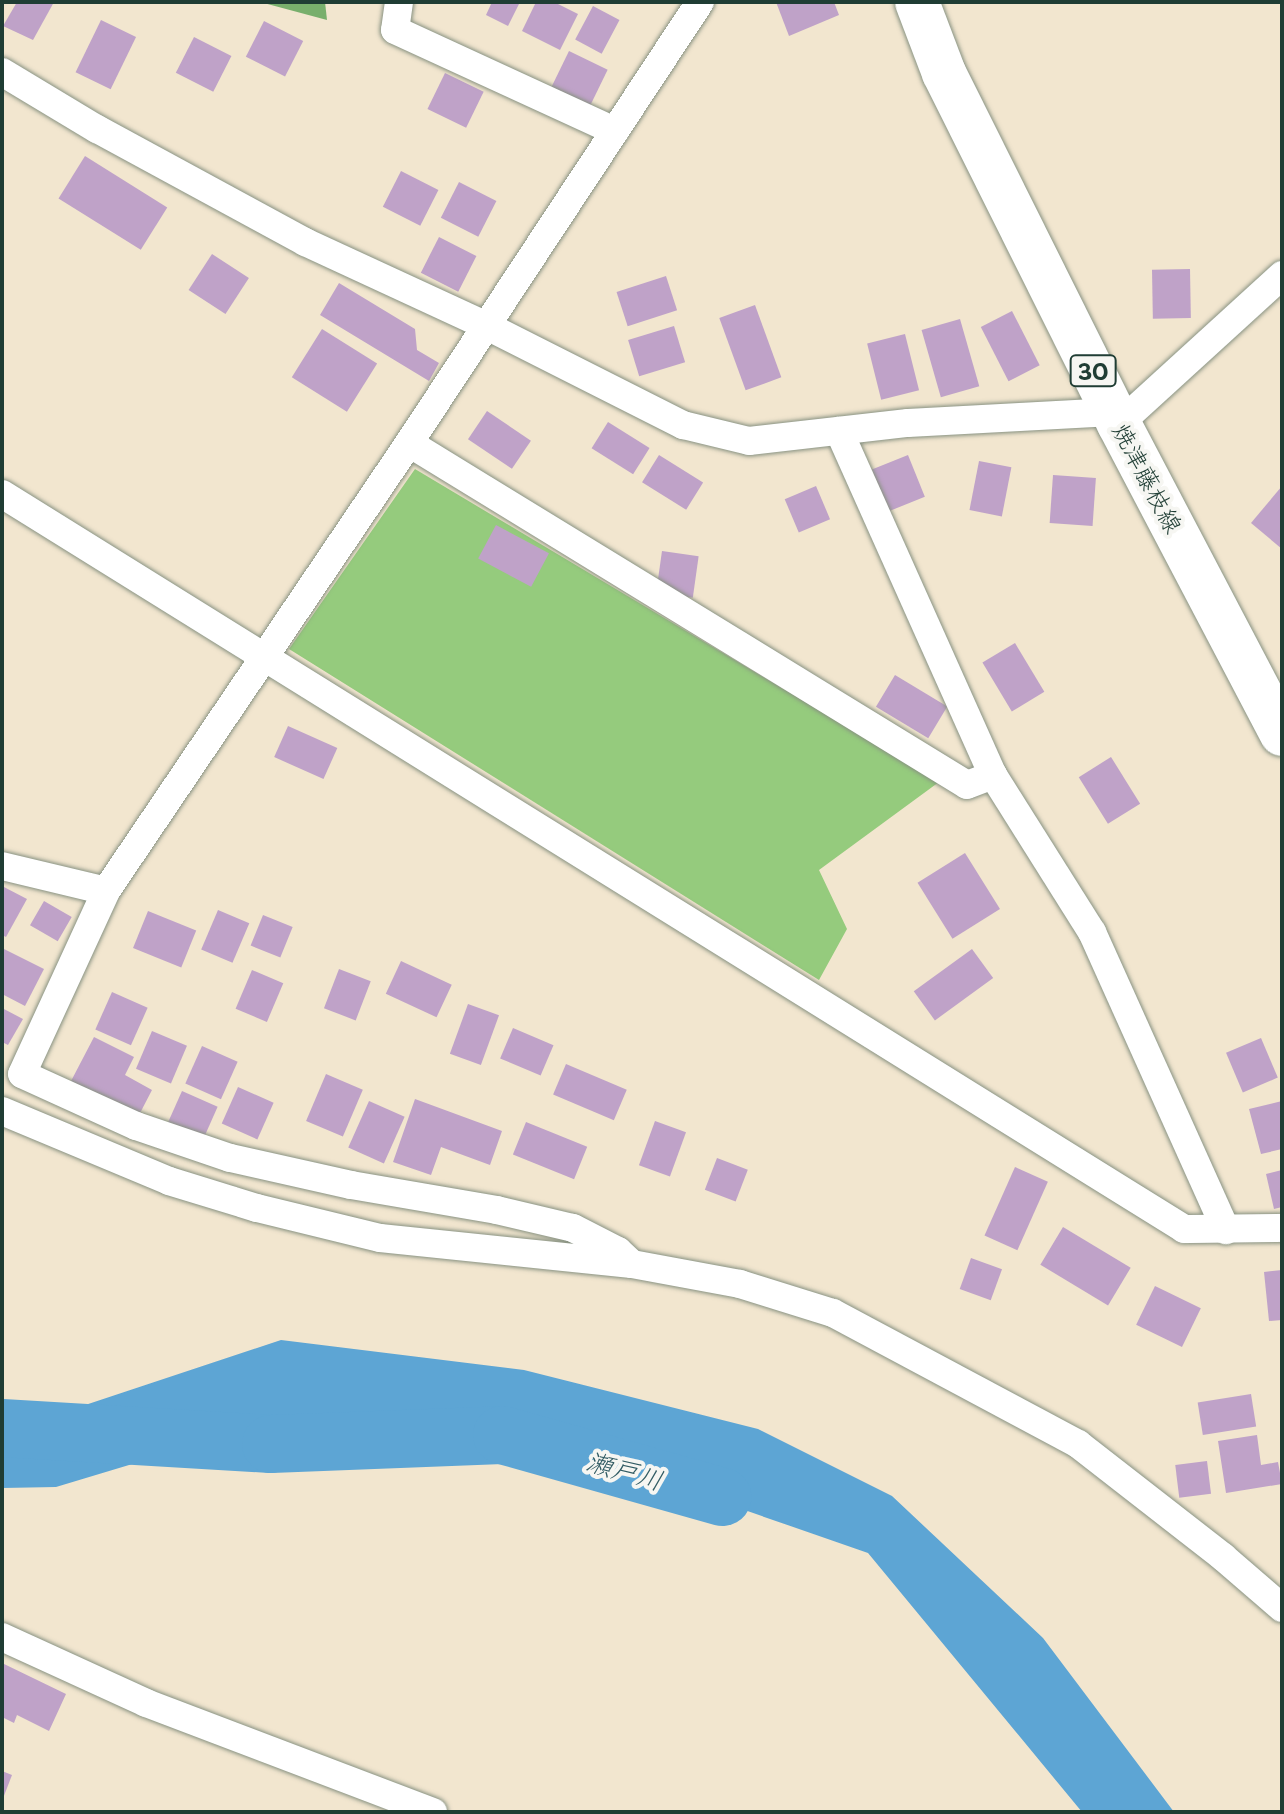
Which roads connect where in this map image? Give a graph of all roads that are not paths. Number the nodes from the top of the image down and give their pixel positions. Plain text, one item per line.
1 (399, 2) edge
2 (700, 2) edge
3 (917, 2) edge
4 (2, 72) edge
5 (615, 131) junction
6 (1282, 275) edge
7 (487, 326) junction
8 (1116, 418) junction
9 (839, 431) junction
10 (409, 443) junction
11 (2, 494) edge
12 (266, 656) junction
13 (1282, 734) edge
14 (993, 775) junction
15 (2, 866) edge
16 (106, 891) junction
17 (2, 1111) edge
18 (1282, 1228) edge
19 (1226, 1230) junction
20 (632, 1264) junction
21 (1282, 1608) edge
22 (2, 1637) edge
23 (433, 1812) edge

1 - 5 street
2 - 5 street
3 - 8 main road, 焼津藤枝線 / 30
4 - 7 street
5 - 7 street
6 - 8 street
7 - 9 street
7 - 10 street
8 - 9 street
8 - 13 main road, 焼津藤枝線 / 30
9 - 14 street
10 - 12 street
10 - 14 street
11 - 12 street
12 - 16 street
12 - 19 street
14 - 19 street
15 - 16 street
16 - 20 street
17 - 20 street
18 - 19 street
20 - 21 street
22 - 23 street

